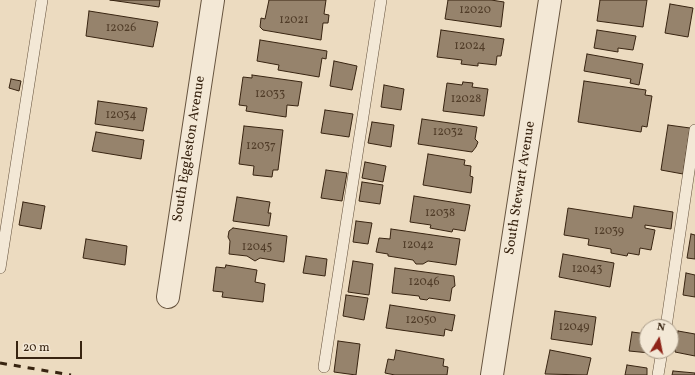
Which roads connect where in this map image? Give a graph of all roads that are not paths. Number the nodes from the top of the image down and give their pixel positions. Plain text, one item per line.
1 (42, 0) edge
2 (213, 0) edge
3 (381, 0) edge
4 (550, 0) edge
5 (695, 130) edge
6 (0, 268) edge
7 (168, 297) dead end
8 (667, 319) edge
9 (661, 359) edge
10 (324, 367) dead end
11 (492, 375) edge
12 (658, 375) edge

1 - 6 lane
2 - 7 street, South Eggleston Avenue
3 - 10 lane
4 - 11 street, South Stewart Avenue
5 - 8 lane
9 - 12 lane

